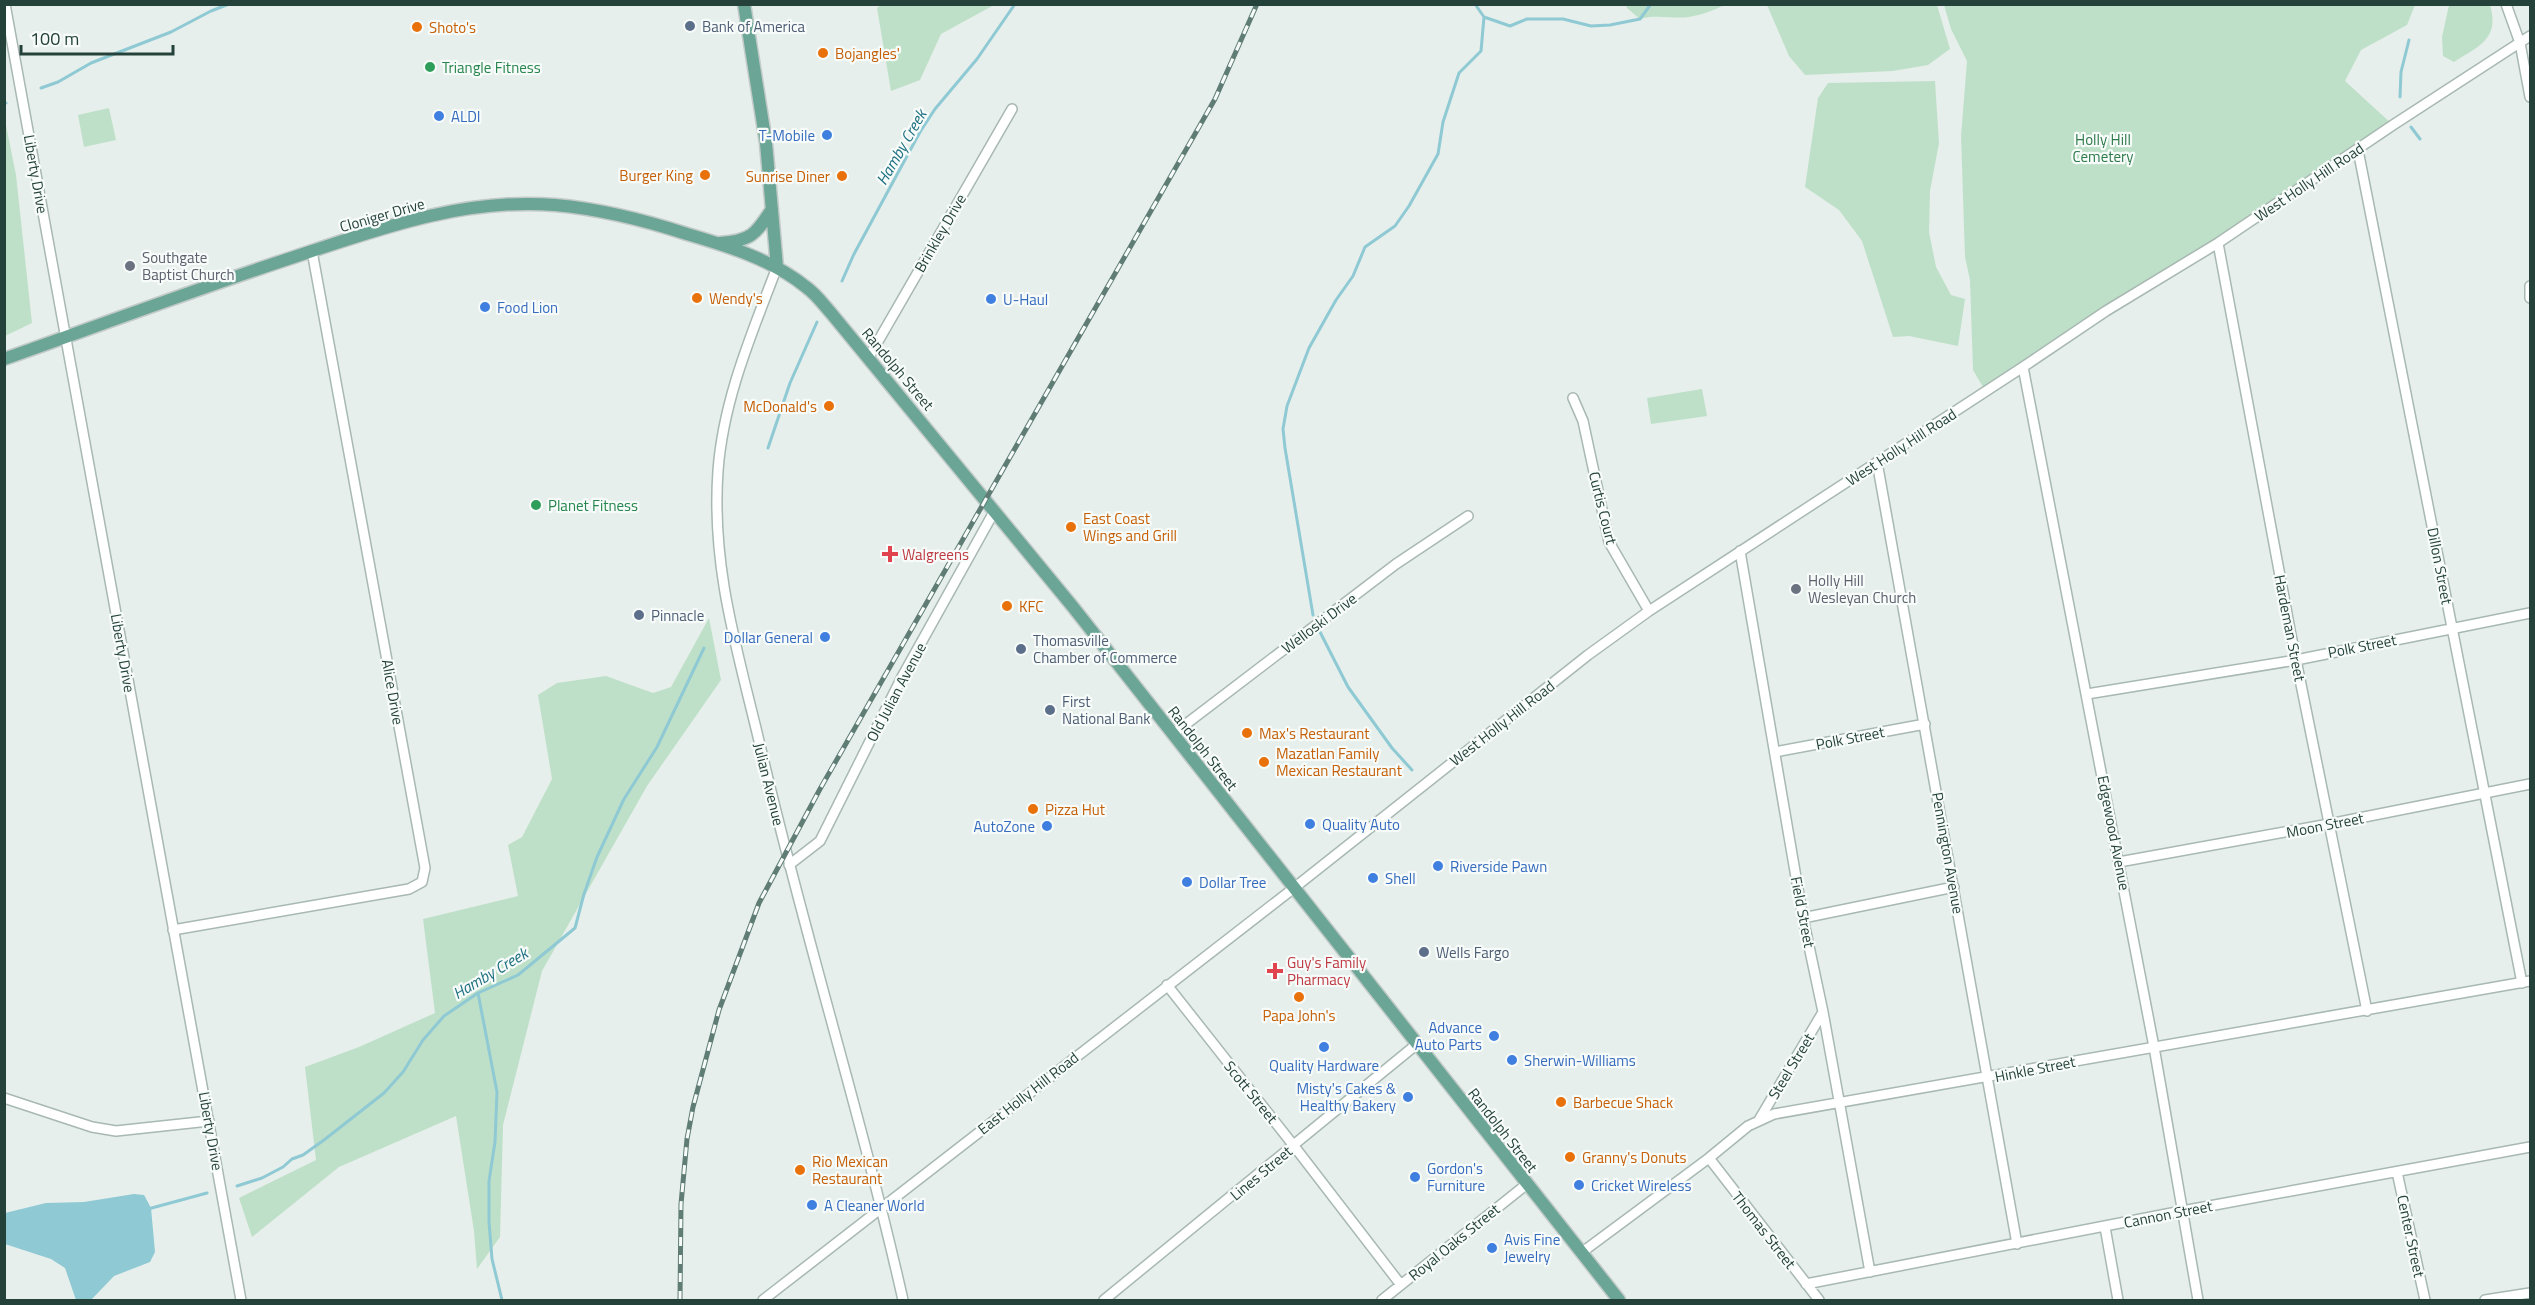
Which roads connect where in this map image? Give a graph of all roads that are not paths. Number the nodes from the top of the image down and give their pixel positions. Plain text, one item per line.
1 (5, 4) edge
2 (744, 4) edge
3 (2506, 4) edge
4 (2530, 36) edge
5 (2520, 43) junction
6 (2530, 97) edge
7 (1012, 109) dead end
8 (2358, 150) junction
9 (772, 209) junction
10 (716, 243) junction
11 (2218, 243) junction
12 (312, 251) junction
13 (777, 267) junction
14 (2530, 286) edge
15 (2530, 298) edge
16 (65, 337) junction
17 (869, 357) junction
18 (4, 359) edge
19 (2023, 367) junction
20 (1573, 398) dead end
21 (1877, 462) junction
22 (995, 510) junction
23 (1468, 516) dead end
24 (1740, 551) junction
25 (1649, 611) junction
26 (2530, 613) edge
27 (2452, 628) junction
28 (2296, 660) junction
29 (2087, 694) junction
30 (1925, 724) junction
31 (1173, 734) junction
32 (1775, 752) junction
33 (2530, 784) edge
34 (2484, 794) junction
35 (2329, 824) junction
36 (2119, 862) junction
37 (789, 865) junction
38 (1954, 887) junction
39 (1294, 888) junction
40 (1803, 918) junction
41 (173, 930) junction
42 (2526, 982) edge
43 (1167, 986) junction
44 (2367, 1011) junction
45 (1823, 1012) junction
46 (1417, 1044) junction
47 (2154, 1047) junction
48 (1987, 1078) junction
49 (4, 1098) edge
50 (1839, 1103) junction
51 (1759, 1120) junction
52 (209, 1122) junction
53 (1294, 1146) junction
54 (2530, 1147) edge
55 (1709, 1158) junction
56 (2397, 1172) junction
57 (1527, 1184) junction
58 (882, 1208) junction
59 (2182, 1211) junction
60 (2105, 1227) junction
61 (2017, 1244) junction
62 (1581, 1253) junction
63 (1870, 1272) junction
64 (1806, 1284) junction
65 (1401, 1285) junction
66 (2530, 1293) edge
67 (241, 1300) edge
68 (763, 1300) edge
69 (903, 1300) edge
70 (1104, 1300) edge
71 (1382, 1300) edge
72 (1619, 1300) edge
73 (1819, 1300) edge
74 (2118, 1300) edge
75 (2198, 1300) edge
76 (2425, 1300) edge
77 (2485, 1300) edge

1 - 16 street, Liberty Drive
2 - 9 main road
3 - 5 street
4 - 5 street, West Holly Hill Road
5 - 6 street
5 - 8 street, West Holly Hill Road
7 - 17 street, Brinkley Drive
8 - 11 street, West Holly Hill Road
8 - 27 street, Dillon Street
9 - 10 main road
9 - 13 main road
10 - 12 main road, Cloniger Drive
10 - 13 main road, Cloniger Drive
11 - 19 street, West Holly Hill Road
11 - 28 street, Hardeman Street
12 - 16 main road, Cloniger Drive
12 - 41 street, Alice Drive
13 - 17 main road, Randolph Street
13 - 37 street, Julian Avenue
14 - 15 street
16 - 18 main road, Cloniger Drive
16 - 41 street, Liberty Drive
17 - 22 main road, Randolph Street
19 - 21 street, West Holly Hill Road
19 - 29 street, Edgewood Avenue
20 - 25 street, Curtis Court
21 - 24 street, West Holly Hill Road
21 - 30 street, Pennington Avenue
22 - 31 main road, Randolph Street
22 - 37 street, Old Julian Avenue
23 - 31 street, Welloski Drive
24 - 25 street, West Holly Hill Road
24 - 32 street, Field Street
25 - 39 street, West Holly Hill Road
26 - 27 street, Polk Street
27 - 28 street, Polk Street
27 - 34 street, Dillon Street
28 - 29 street, Polk Street
28 - 35 street, Hardeman Street
29 - 36 street, Edgewood Avenue
30 - 32 street, Polk Street
30 - 38 street, Pennington Avenue
31 - 39 main road, Randolph Street
32 - 40 street, Field Street
33 - 34 street, Moon Street
34 - 35 street, Moon Street
34 - 42 street, Dillon Street
35 - 36 street, Moon Street
35 - 44 street, Hardeman Street
36 - 47 street, Edgewood Avenue
37 - 58 street, Julian Avenue
38 - 40 street
38 - 48 street, Pennington Avenue
39 - 43 street, East Holly Hill Road
39 - 46 main road, Randolph Street
40 - 45 street, Field Street
41 - 52 street, Liberty Drive
42 - 44 street, Hinkle Street
43 - 53 street, Scott Street
43 - 58 street, East Holly Hill Road
44 - 47 street, Hinkle Street
45 - 50 street, Field Street
45 - 51 street, Steel Street
46 - 53 street, Lines Street
46 - 57 main road, Randolph Street
47 - 48 street, Hinkle Street
47 - 59 street, Edgewood Avenue
48 - 50 street, Hinkle Street
48 - 61 street, Pennington Avenue
49 - 52 street
50 - 51 street, Hinkle Street
50 - 63 street, Field Street
51 - 55 street, Hinkle Street
52 - 67 street, Liberty Drive
53 - 65 street, Scott Street
53 - 70 street, Lines Street
54 - 56 street, Cannon Street
55 - 62 street, Hinkle Street
55 - 64 street, Thomas Street
56 - 59 street, Cannon Street
56 - 76 street, Center Street
57 - 62 main road, Randolph Street
57 - 65 street, Royal Oaks Street
58 - 68 street, East Holly Hill Road
58 - 69 street, Julian Avenue
59 - 60 street, Cannon Street
59 - 75 street, Edgewood Avenue
60 - 61 street, Cannon Street
60 - 74 street
61 - 63 street, Cannon Street
62 - 72 main road, Randolph Street
63 - 64 street, Cannon Street
64 - 73 street, Thomas Street
65 - 71 street, Royal Oaks Street
66 - 77 street

